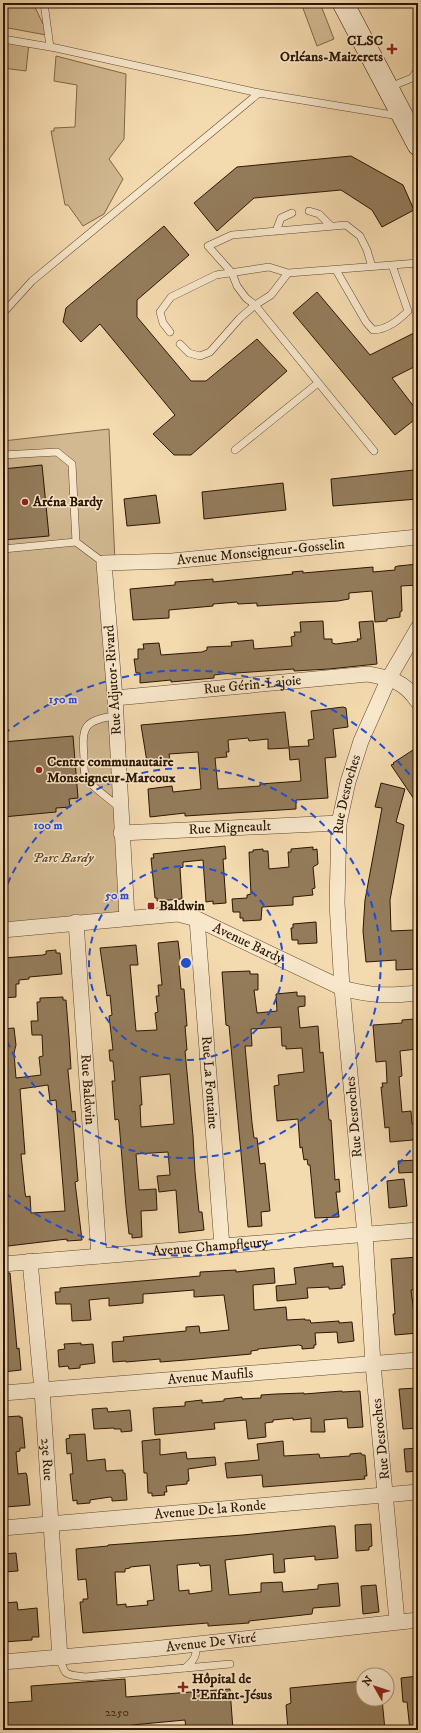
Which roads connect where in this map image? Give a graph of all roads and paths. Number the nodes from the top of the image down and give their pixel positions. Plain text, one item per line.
1 (44, 3) edge
2 (343, 3) edge
3 (3, 40) edge
4 (50, 47) junction
5 (418, 69) edge
6 (415, 77) edge
7 (388, 88) junction
8 (259, 93) junction
9 (403, 117) junction
10 (418, 145) edge
11 (309, 211) dead end
12 (292, 213) dead end
13 (331, 226) junction
14 (276, 231) junction
15 (418, 263) edge
16 (392, 265) junction
17 (372, 267) junction
18 (336, 270) junction
19 (232, 273) junction
20 (288, 273) junction
21 (255, 305) junction
22 (3, 313) edge
23 (170, 332) dead end
24 (180, 344) dead end
25 (318, 383) junction
26 (235, 450) dead end
27 (374, 451) dead end
28 (3, 455) edge
29 (418, 537) edge
30 (76, 542) junction
31 (3, 549) edge
32 (104, 563) junction
33 (418, 628) edge
34 (389, 678) junction
35 (115, 698) junction
36 (418, 702) edge
37 (116, 716) junction
38 (120, 808) junction
39 (339, 823) junction
40 (121, 833) junction
41 (126, 918) junction
42 (197, 919) junction
43 (76, 922) junction
44 (3, 930) edge
45 (342, 988) junction
46 (418, 993) edge
47 (418, 1230) edge
48 (365, 1235) junction
49 (222, 1246) junction
50 (99, 1256) junction
51 (30, 1261) junction
52 (3, 1264) edge
53 (418, 1360) edge
54 (373, 1364) junction
55 (42, 1390) junction
56 (3, 1393) edge
57 (418, 1492) edge
58 (386, 1494) junction
59 (51, 1523) junction
60 (3, 1528) edge
61 (418, 1620) edge
62 (397, 1621) junction
63 (196, 1643) junction
64 (60, 1658) junction
65 (3, 1662) edge
66 (230, 1664) dead end
67 (185, 1668) junction

1 - 4 lane
2 - 7 main road
3 - 4 lane
4 - 8 lane
5 - 6 lane
6 - 7 lane
7 - 9 main road
8 - 9 lane
8 - 22 lane
9 - 10 main road
11 - 13 lane
12 - 14 lane
13 - 14 lane
13 - 17 lane
14 - 19 lane
15 - 16 lane
16 - 17 lane
16 - 18 lane
17 - 18 lane
18 - 20 lane
19 - 20 lane
19 - 21 lane
19 - 23 lane
20 - 21 lane
21 - 24 lane
21 - 25 lane
25 - 26 lane
25 - 27 lane
28 - 30 lane
29 - 32 street, Avenue Monseigneur-Gosselin
30 - 31 lane
30 - 32 lane
32 - 35 street, Rue Adjutor-Rivard
33 - 34 street, Rue Desroches
34 - 35 street, Rue Gérin-Lajoie
34 - 36 street, Rue Gérin-Lajoie
34 - 39 street, Rue Desroches
35 - 37 street, Rue Adjutor-Rivard
37 - 38 street, Rue Adjutor-Rivard
37 - 38 lane
38 - 40 street, Rue Adjutor-Rivard
39 - 40 street, Rue Migneault
39 - 45 street, Rue Desroches
40 - 41 street, Rue Adjutor-Rivard
41 - 42 street, Avenue Bardy
41 - 43 street, Avenue Bardy
42 - 45 street, Avenue Bardy
42 - 49 street, Rue La Fontaine
43 - 44 street, Avenue Bardy
43 - 50 street, Rue Baldwin
45 - 46 street, Avenue Bardy
45 - 48 street, Rue Desroches
47 - 48 street, Avenue Champfleury
48 - 49 street, Avenue Champfleury
48 - 54 street, Rue Desroches
49 - 50 street, Avenue Champfleury
50 - 51 street, Avenue Champfleury
51 - 52 street, Avenue Champfleury
51 - 55 street, 23e Rue
53 - 54 street, Avenue Maufils
54 - 55 street, Avenue Maufils
54 - 58 street, Rue Desroches
55 - 56 street, Avenue Maufils
55 - 59 street, 23e Rue
57 - 58 street, Avenue De la Ronde
58 - 59 street, Avenue De la Ronde
58 - 62 street, Rue Desroches
59 - 60 street, Avenue De la Ronde
59 - 64 street, 23e Rue
61 - 62 street, Avenue De Vitré
62 - 63 street, Avenue De Vitré
63 - 64 street, Avenue De Vitré
63 - 67 lane
64 - 65 street, Avenue De Vitré
64 - 67 lane
66 - 67 lane

